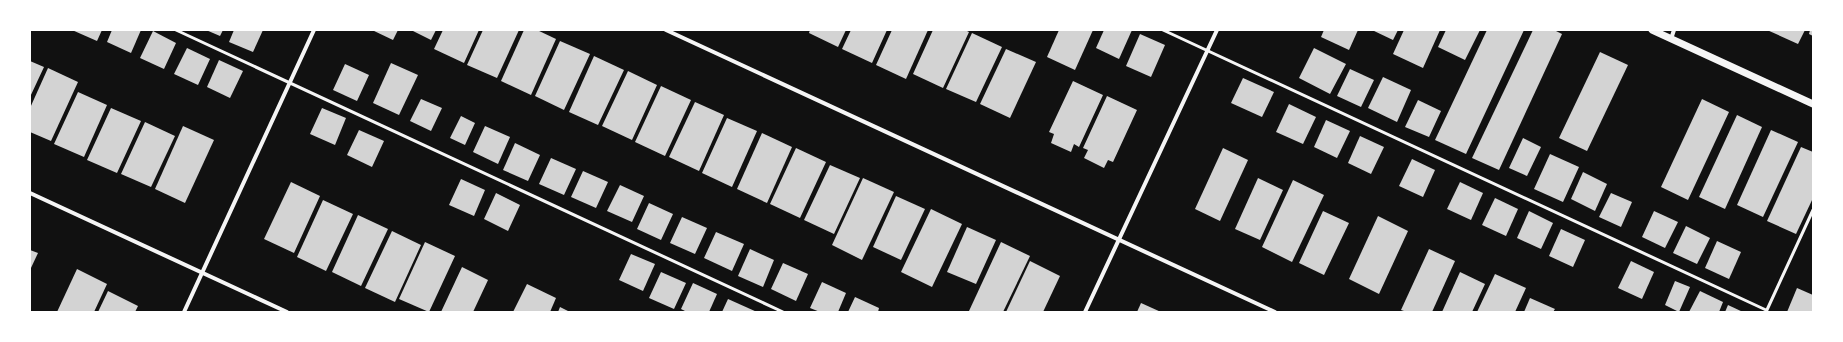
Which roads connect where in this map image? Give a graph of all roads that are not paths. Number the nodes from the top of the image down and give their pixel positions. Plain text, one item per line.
1 (176, 30) edge
2 (314, 30) edge
3 (666, 30) edge
4 (1163, 30) edge
5 (1217, 30) edge
6 (1652, 30) edge
7 (1674, 30) edge
8 (1670, 39) junction
9 (1208, 50) junction
10 (290, 83) junction
11 (1813, 104) edge
12 (30, 193) edge
13 (1813, 210) edge
14 (1119, 240) junction
15 (202, 273) junction
16 (1766, 311) edge
17 (184, 312) edge
18 (287, 312) edge
19 (783, 312) edge
20 (1085, 312) edge
21 (1275, 312) edge

1 - 10 lane
2 - 10 street
3 - 14 street
4 - 9 lane
5 - 9 street
6 - 8 street
7 - 8 street
8 - 11 street
9 - 14 street
9 - 16 lane
10 - 15 street
10 - 19 lane
12 - 15 street
13 - 16 lane
14 - 20 street
14 - 21 street
15 - 17 street
15 - 18 street

